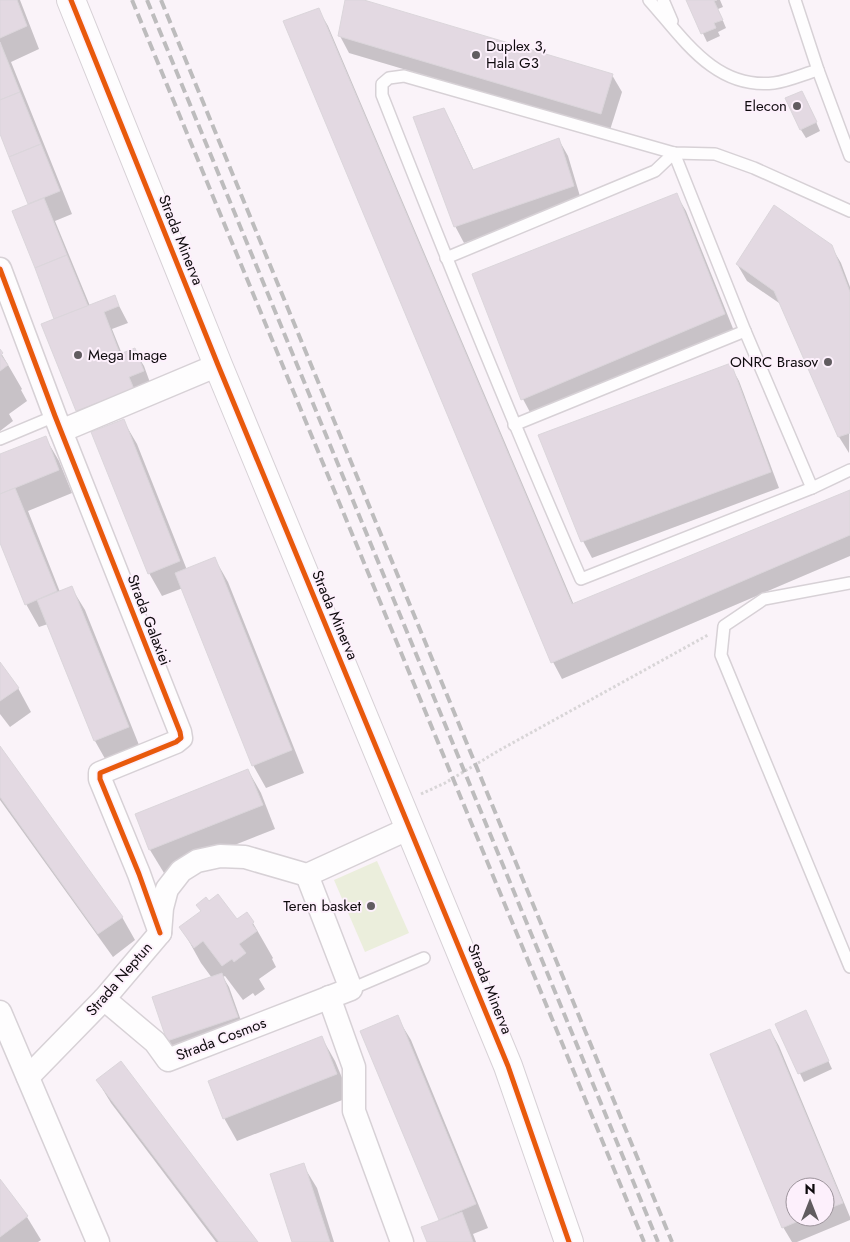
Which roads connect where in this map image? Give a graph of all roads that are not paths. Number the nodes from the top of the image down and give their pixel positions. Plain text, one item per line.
1 (71, 0) edge
2 (649, 0) edge
3 (663, 0) edge
4 (796, 0) edge
5 (675, 30) junction
6 (818, 70) junction
7 (674, 153) junction
8 (850, 156) edge
9 (850, 211) edge
10 (446, 258) junction
11 (0, 269) edge
12 (745, 331) junction
13 (218, 365) junction
14 (58, 423) junction
15 (514, 425) junction
16 (0, 439) edge
17 (850, 470) edge
18 (812, 488) junction
19 (850, 583) edge
20 (410, 828) junction
21 (307, 875) junction
22 (160, 933) junction
23 (424, 958) dead end
24 (850, 967) edge
25 (351, 989) junction
26 (330, 996) junction
27 (104, 999) junction
28 (0, 1012) edge
29 (28, 1077) junction
30 (98, 1242) edge
31 (402, 1242) edge
32 (569, 1242) edge

1 - 13 street, Strada Minerva
2 - 5 lane
3 - 5 lane
4 - 6 lane
5 - 6 lane
6 - 8 lane
7 - 9 lane
7 - 10 lane
7 - 10 lane
7 - 12 lane
10 - 15 lane
11 - 14 street, Strada Galaxiei
12 - 15 lane
12 - 18 lane
13 - 14 street
13 - 20 street, Strada Minerva
14 - 16 lane
14 - 22 street, Strada Galaxiei
15 - 18 lane
17 - 18 lane
19 - 24 lane
20 - 21 street
20 - 32 street, Strada Minerva
21 - 22 street, Strada Neptun
21 - 25 street
22 - 27 street, Strada Neptun
23 - 25 lane
25 - 26 street, Strada Cosmos
26 - 27 street, Strada Cosmos
26 - 31 street
27 - 29 street, Strada Neptun
28 - 29 street
29 - 30 street

